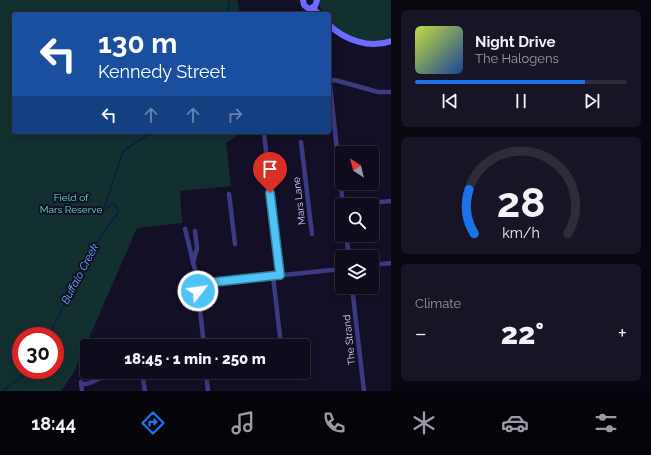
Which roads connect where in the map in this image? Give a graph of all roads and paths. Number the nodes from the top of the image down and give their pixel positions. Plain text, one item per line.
1 (303, 0) edge
2 (317, 0) edge
3 (313, 8) junction
4 (317, 12) edge
5 (331, 27) edge
6 (391, 41) edge
7 (331, 81) edge
8 (331, 91) edge
9 (391, 92) edge
10 (264, 134) edge
11 (301, 142) dead end
12 (229, 194) dead end
13 (342, 198) edge
14 (391, 201) edge
15 (379, 202) edge
16 (185, 229) dead end
17 (194, 231) dead end
18 (312, 234) dead end
19 (234, 244) dead end
20 (193, 263) junction
21 (391, 263) edge
22 (379, 264) edge
23 (335, 270) edge
24 (280, 275) junction
25 (273, 276) junction
26 (202, 284) junction
27 (353, 294) edge
28 (203, 339) edge
29 (280, 339) edge
30 (98, 379) edge
31 (143, 379) edge
32 (207, 379) edge
33 (82, 391) edge
34 (145, 391) edge
35 (208, 391) edge
36 (364, 391) edge

1 - 3 main road
2 - 3 main road
3 - 4 main road
5 - 6 main road
7 - 9 street
8 - 13 street
10 - 24 street
11 - 18 street, Mars Lane
12 - 19 street
14 - 15 street
16 - 20 street
17 - 20 street
20 - 26 street
21 - 22 street
23 - 24 street
24 - 25 street
25 - 26 street
25 - 29 street
26 - 28 street
27 - 36 street, The Strand
30 - 33 street
31 - 34 street
32 - 35 street

